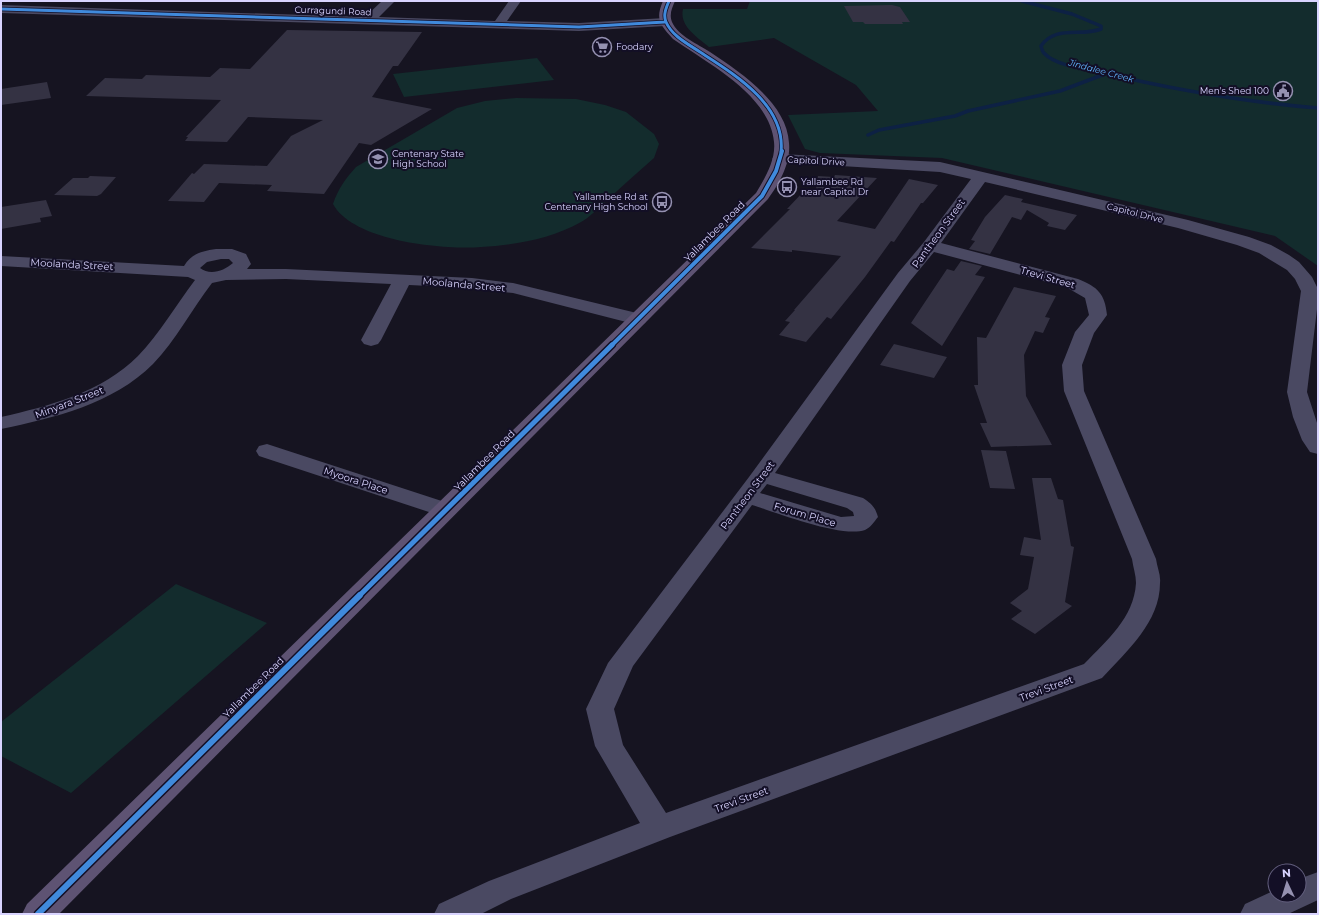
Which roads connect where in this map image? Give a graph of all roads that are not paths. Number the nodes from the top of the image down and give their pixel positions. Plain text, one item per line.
1 (388, 1) edge
2 (514, 1) edge
3 (669, 1) edge
4 (1, 9) edge
5 (369, 20) junction
6 (665, 22) junction
7 (499, 24) junction
8 (780, 159) junction
9 (981, 176) junction
10 (930, 246) junction
11 (242, 260) junction
12 (1, 261) edge
13 (205, 271) junction
14 (286, 274) junction
15 (403, 279) junction
16 (638, 319) junction
17 (371, 340) dead end
18 (1, 423) edge
19 (1318, 447) edge
20 (267, 451) dead end
21 (762, 476) junction
22 (746, 496) junction
23 (446, 510) junction
24 (659, 828) junction
25 (1318, 885) edge
26 (1307, 890) edge
27 (1279, 903) edge
28 (38, 914) edge
29 (450, 914) edge
30 (1256, 914) edge

1 - 5 street
2 - 7 street
3 - 6 main road
4 - 5 street, Curragundi Road
5 - 7 street, Curragundi Road
6 - 7 street, Curragundi Road
6 - 8 main road, Yallambee Road
8 - 9 street, Capitol Drive
8 - 16 main road, Yallambee Road
9 - 10 street, Pantheon Street
9 - 19 street, Capitol Drive
10 - 21 street, Pantheon Street
10 - 24 street, Trevi Street
11 - 13 street
11 - 13 street, Moolanda Street
11 - 14 street, Moolanda Street
12 - 13 street, Moolanda Street
13 - 14 street, Moolanda Street
13 - 18 street, Minyara Street
14 - 15 street, Moolanda Street
15 - 16 street, Moolanda Street
15 - 17 street
16 - 23 main road, Yallambee Road
20 - 23 street, Myoora Place
21 - 22 street, Pantheon Street
21 - 22 street, Forum Place
22 - 24 street, Pantheon Street
23 - 28 main road, Yallambee Road
24 - 29 street, Trevi Street
25 - 26 street
27 - 30 street

